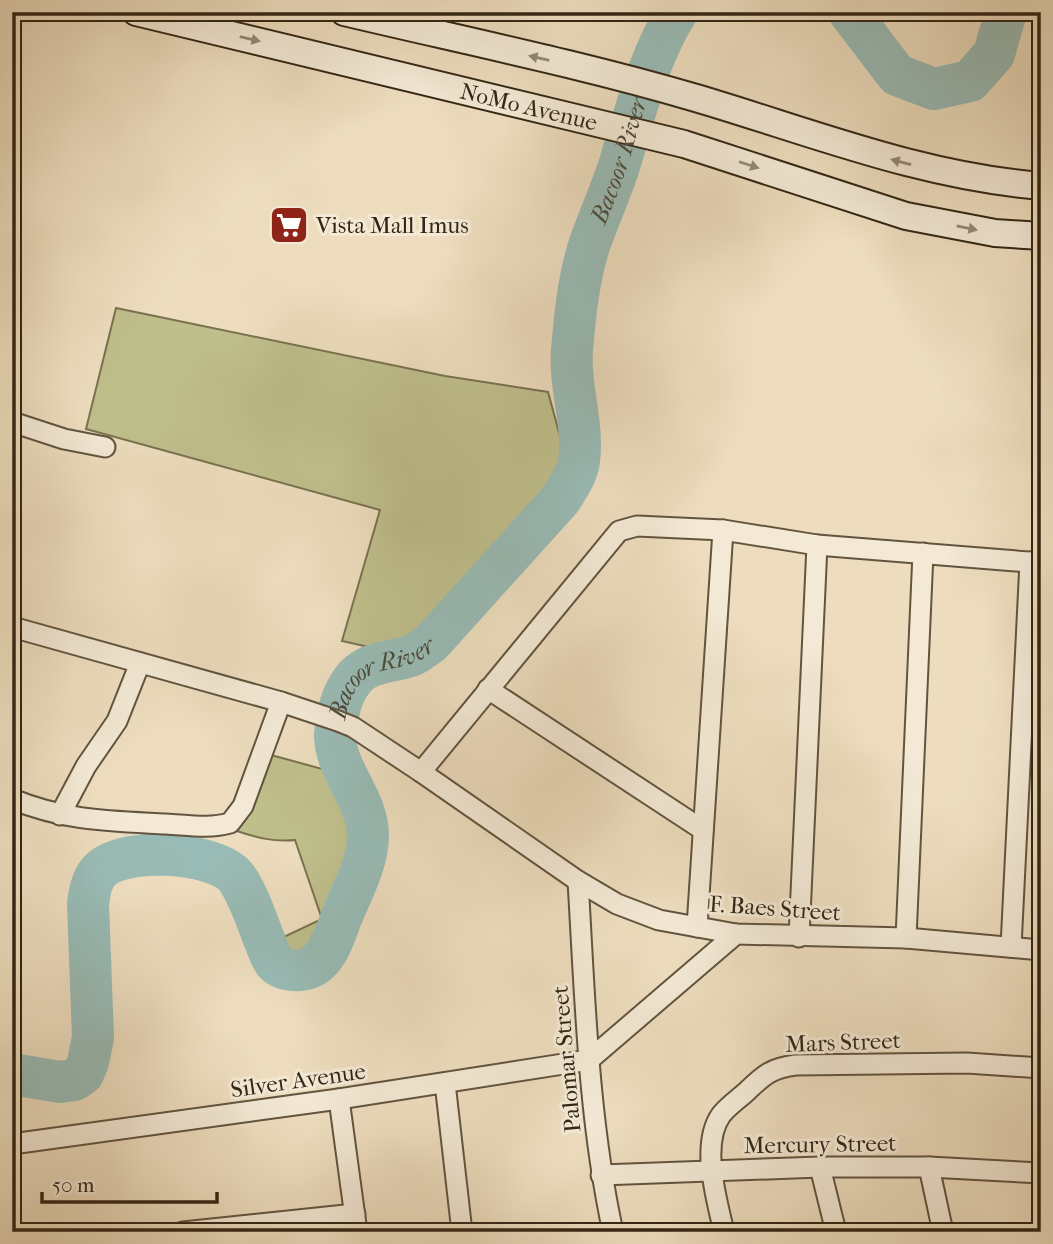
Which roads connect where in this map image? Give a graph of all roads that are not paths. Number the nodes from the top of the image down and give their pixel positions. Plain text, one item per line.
1 (136, 12) edge
2 (344, 12) edge
3 (1041, 186) edge
4 (1041, 236) edge
5 (12, 422) edge
6 (105, 447) dead end
7 (723, 530) junction
8 (817, 545) junction
9 (923, 553) junction
10 (1035, 562) edge
11 (12, 627) edge
12 (140, 663) junction
13 (488, 689) junction
14 (281, 702) junction
15 (421, 772) junction
16 (12, 799) edge
17 (60, 815) junction
18 (703, 830) junction
19 (578, 881) junction
20 (696, 927) junction
21 (736, 934) junction
22 (799, 937) junction
23 (906, 938) junction
24 (1011, 947) junction
25 (1041, 950) edge
26 (589, 1060) junction
27 (1041, 1069) edge
28 (445, 1083) junction
29 (339, 1100) junction
30 (12, 1144) edge
31 (820, 1167) junction
32 (929, 1167) junction
33 (710, 1171) junction
34 (1041, 1173) edge
35 (601, 1175) junction
36 (356, 1223) edge
37 (253, 1228) edge
38 (183, 1232) edge
39 (462, 1232) edge
40 (613, 1232) edge
41 (724, 1232) edge
42 (836, 1232) edge
43 (943, 1232) edge

1 -> 4 main road, NoMo Avenue
3 -> 2 main road
5 - 6 street
7 - 8 street
7 - 13 street
7 - 18 street
8 - 9 street
8 - 22 street
9 - 10 street
9 - 23 street
10 - 24 street
11 - 12 street, F. Baes Street
12 - 14 street, F. Baes Street
12 - 17 street
13 - 15 street
13 - 18 street
14 - 15 street, F. Baes Street
14 - 17 street
15 - 19 street, F. Baes Street
16 - 17 street
18 - 20 street
19 - 20 street, F. Baes Street
19 - 26 street, Palomar Street
20 - 21 street, F. Baes Street
21 - 22 street, F. Baes Street
21 - 26 street
22 - 23 street, F. Baes Street
23 - 24 street, F. Baes Street
24 - 25 street, F. Baes Street
26 - 28 street, Silver Avenue
26 - 35 street, Palomar Street
27 - 33 street, Mars Street
28 - 29 street, Silver Avenue
28 - 39 street
29 - 30 street, Silver Avenue
29 - 36 street
31 - 32 street, Mercury Street
31 - 33 street, Mercury Street
31 - 42 street
32 - 34 street, Mercury Street
32 - 43 street
33 - 35 street, Mercury Street
33 - 41 street
35 - 40 street, Palomar Street
36 - 37 street
37 - 38 street

